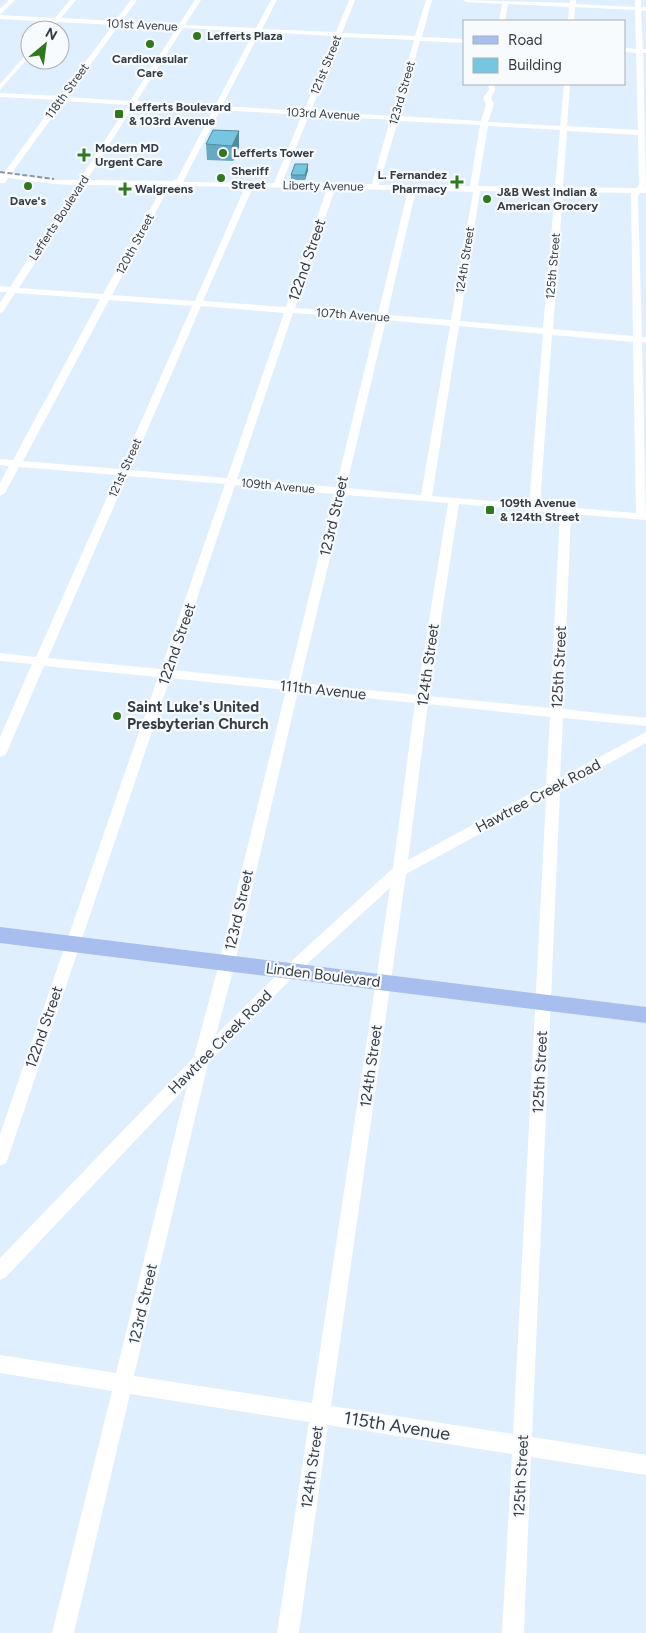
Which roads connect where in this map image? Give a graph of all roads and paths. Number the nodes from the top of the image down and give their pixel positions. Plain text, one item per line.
1 (12, 0) edge
2 (73, 0) edge
3 (134, 0) edge
4 (198, 0) edge
5 (274, 0) edge
6 (352, 0) edge
7 (428, 0) edge
8 (466, 0) edge
9 (638, 0) edge
10 (506, 1) edge
11 (573, 3) edge
12 (642, 9) edge
13 (0, 13) edge
14 (0, 17) edge
15 (57, 20) joint
16 (502, 20) edge
17 (572, 20) edge
18 (70, 21) edge
19 (117, 23) junction
20 (182, 27) junction
21 (258, 31) junction
22 (338, 35) junction
23 (418, 39) junction
24 (463, 42) edge
25 (626, 50) edge
26 (643, 51) edge
27 (20, 64) edge
28 (491, 85) edge
29 (567, 85) edge
30 (0, 88) edge
31 (0, 95) edge
32 (62, 98) junction
33 (133, 103) junction
34 (218, 108) junction
35 (306, 113) junction
36 (394, 118) junction
37 (484, 123) junction
38 (564, 128) junction
39 (644, 132) edge
40 (2, 178) edge
41 (81, 182) junction
42 (173, 184) junction
43 (250, 185) junction
44 (277, 185) junction
45 (332, 186) junction
46 (375, 186) junction
47 (413, 187) junction
48 (475, 188) junction
49 (559, 189) junction
50 (642, 191) edge
51 (0, 289) edge
52 (13, 290) junction
53 (106, 297) junction
54 (197, 304) junction
55 (0, 310) edge
56 (289, 310) junction
57 (382, 317) junction
58 (455, 325) junction
59 (547, 332) junction
60 (642, 339) edge
61 (0, 462) edge
62 (16, 463) junction
63 (123, 472) junction
64 (231, 482) junction
65 (340, 491) junction
66 (0, 493) edge
67 (426, 498) junction
68 (454, 500) junction
69 (534, 508) junction
70 (566, 510) junction
71 (644, 517) edge
72 (0, 657) edge
73 (40, 661) junction
74 (167, 674) junction
75 (293, 687) junction
76 (422, 700) junction
77 (557, 713) junction
78 (646, 722) edge
79 (646, 737) edge
80 (0, 752) edge
81 (553, 787) junction
82 (398, 872) junction
83 (0, 935) edge
84 (73, 944) junction
85 (227, 963) junction
86 (290, 971) junction
87 (383, 982) junction
88 (543, 1002) junction
89 (646, 1015) edge
90 (201, 1060) junction
91 (0, 1158) edge
92 (0, 1271) edge
93 (0, 1364) edge
94 (124, 1384) junction
95 (320, 1414) junction
96 (522, 1446) junction
97 (646, 1465) edge
98 (63, 1633) edge
99 (288, 1633) edge
100 (513, 1633) edge

1 - 13 street
2 - 15 street
3 - 19 street, 118th Street
4 - 20 street, Lefferts Boulevard
5 - 21 street, 120th Street
6 - 22 street, 121st Street
7 - 23 street, 123rd Street
8 - 10 street
9 - 12 street
10 - 11 street
10 - 16 street
11 - 12 street
11 - 17 street
12 - 26 street
14 - 15 street, 101st Avenue
18 - 19 street, 101st Avenue
19 - 20 street, 101st Avenue
19 - 32 street, 118th Street
20 - 21 street, 101st Avenue
20 - 33 street, Lefferts Boulevard
21 - 22 street, 101st Avenue
21 - 34 street, 120th Street
22 - 23 street, 101st Avenue
22 - 35 street, 121st Street
23 - 24 street, 101st Avenue
23 - 36 street, 123rd Street
25 - 26 street
26 - 39 street
27 - 30 street
28 - 37 street, 124th Street
29 - 38 street, 125th Street
31 - 32 street, 103rd Avenue
32 - 33 street, 103rd Avenue
32 - 40 street, 118th Street
33 - 34 street, 103rd Avenue
33 - 41 street, Lefferts Boulevard
34 - 35 street, 103rd Avenue
34 - 42 street, 120th Street
35 - 36 street, 103rd Avenue
35 - 44 street, 121st Street
36 - 37 street, 103rd Avenue
36 - 46 street, 123rd Street
37 - 38 street, 103rd Avenue
37 - 48 street, 124th Street
38 - 39 street, 103rd Avenue
38 - 49 street, 125th Street
39 - 50 street
40 - 41 street, Liberty Avenue
41 - 42 street, Liberty Avenue
41 - 52 street, Lefferts Boulevard
42 - 43 street, Liberty Avenue
42 - 53 street, 120th Street
43 - 44 street, Liberty Avenue
43 - 54 street, 121st Street
44 - 45 street, Liberty Avenue
45 - 46 street, Liberty Avenue
45 - 56 street, 122nd Street
46 - 47 street, Liberty Avenue
47 - 48 street, Liberty Avenue
47 - 57 street, 123rd Street
48 - 49 street, Liberty Avenue
48 - 58 street, 124th Street
49 - 50 street, Liberty Avenue
49 - 59 street, 125th Street
50 - 60 street
51 - 52 street, 107th Avenue
52 - 53 street, 107th Avenue
52 - 55 street, Lefferts Boulevard
53 - 54 street, 107th Avenue
53 - 62 street, 120th Street
54 - 56 street, 107th Avenue
54 - 63 street, 121st Street
56 - 57 street, 107th Avenue
56 - 64 street, 122nd Street
57 - 58 street, 107th Avenue
57 - 65 street, 123rd Street
58 - 59 street, 107th Avenue
58 - 67 street, 124th Street
59 - 60 street, 107th Avenue
59 - 69 street, 125th Street
60 - 71 street
61 - 62 street, 109th Avenue
62 - 63 street, 109th Avenue
62 - 66 street, 120th Street
63 - 64 street, 109th Avenue
63 - 73 street, 121st Street
64 - 65 street, 109th Avenue
64 - 74 street, 122nd Street
65 - 67 street, 109th Avenue
65 - 75 street, 123rd Street
67 - 68 street, 109th Avenue
68 - 69 street, 109th Avenue
68 - 76 street, 124th Street
69 - 70 street, 109th Avenue
70 - 71 street, 109th Avenue
70 - 77 street, 125th Street
72 - 73 street, 111th Avenue
73 - 74 street, 111th Avenue
73 - 80 street, 121st Street
74 - 75 street, 111th Avenue
74 - 84 street, 122nd Street
75 - 76 street, 111th Avenue
75 - 85 street, 123rd Street
76 - 77 street, 111th Avenue
76 - 82 street, 124th Street
77 - 78 street, 111th Avenue
77 - 81 street, 125th Street
79 - 81 street, Hawtree Creek Road
81 - 82 street, Hawtree Creek Road
81 - 88 street, 125th Street
82 - 86 street, Hawtree Creek Road
82 - 87 street, 124th Street
83 - 84 main road, Linden Boulevard
84 - 85 main road, Linden Boulevard
84 - 91 street, 122nd Street
85 - 86 main road, Linden Boulevard
85 - 90 street, 123rd Street
86 - 87 main road, Linden Boulevard
86 - 90 street, Hawtree Creek Road
87 - 88 main road, Linden Boulevard
87 - 95 street, 124th Street
88 - 89 main road, Linden Boulevard
88 - 96 street, 125th Street
90 - 92 street, Hawtree Creek Road
90 - 94 street, 123rd Street
93 - 94 street, 115th Avenue
94 - 95 street, 115th Avenue
94 - 98 street, 123rd Street
95 - 96 street, 115th Avenue
95 - 99 street, 124th Street
96 - 97 street, 115th Avenue
96 - 100 street, 125th Street

